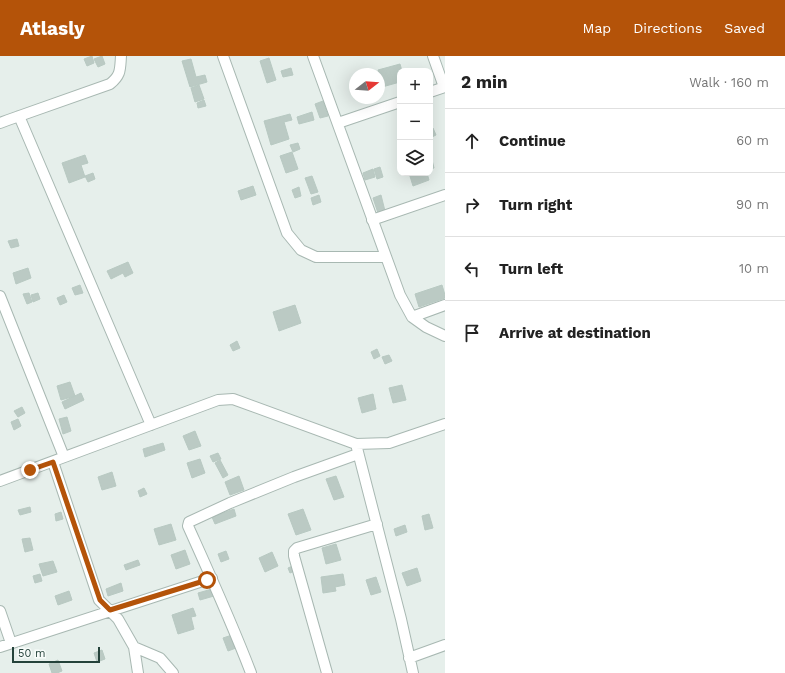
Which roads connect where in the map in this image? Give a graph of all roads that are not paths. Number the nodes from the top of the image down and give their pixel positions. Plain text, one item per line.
1 (223, 56) edge
2 (313, 56) edge
3 (433, 56) edge
4 (120, 58) edge
5 (445, 87) edge
6 (433, 91) edge
7 (397, 103) edge
8 (19, 116) junction
9 (0, 123) edge
10 (338, 123) junction
11 (445, 195) edge
12 (372, 220) junction
13 (386, 256) junction
14 (0, 296) edge
15 (445, 306) edge
16 (412, 317) junction
17 (445, 336) edge
18 (445, 424) edge
19 (151, 425) junction
20 (357, 449) junction
21 (64, 457) junction
22 (53, 462) junction
23 (0, 481) edge
24 (377, 524) junction
25 (212, 578) junction
26 (110, 610) junction
27 (0, 611) edge
28 (11, 643) junction
29 (445, 645) edge
30 (0, 647) edge
31 (134, 647) junction
32 (410, 658) junction
33 (138, 673) edge
34 (173, 673) edge
35 (251, 673) edge
36 (327, 673) edge
37 (413, 673) edge

1 - 13 street
2 - 10 street
3 - 5 street
4 - 8 street
5 - 6 street
7 - 10 street
8 - 9 street
8 - 19 street
10 - 12 street
11 - 12 street
12 - 13 street
13 - 16 street
14 - 21 street
15 - 16 street
16 - 17 street
18 - 20 street
19 - 20 street
19 - 21 street
20 - 24 street
20 - 25 street
21 - 22 street
22 - 23 street
22 - 26 street
24 - 32 street
24 - 36 street
25 - 26 street
25 - 35 street
26 - 28 street
26 - 31 street
27 - 28 street
28 - 30 street
29 - 32 street
31 - 33 street
31 - 34 street
32 - 37 street

